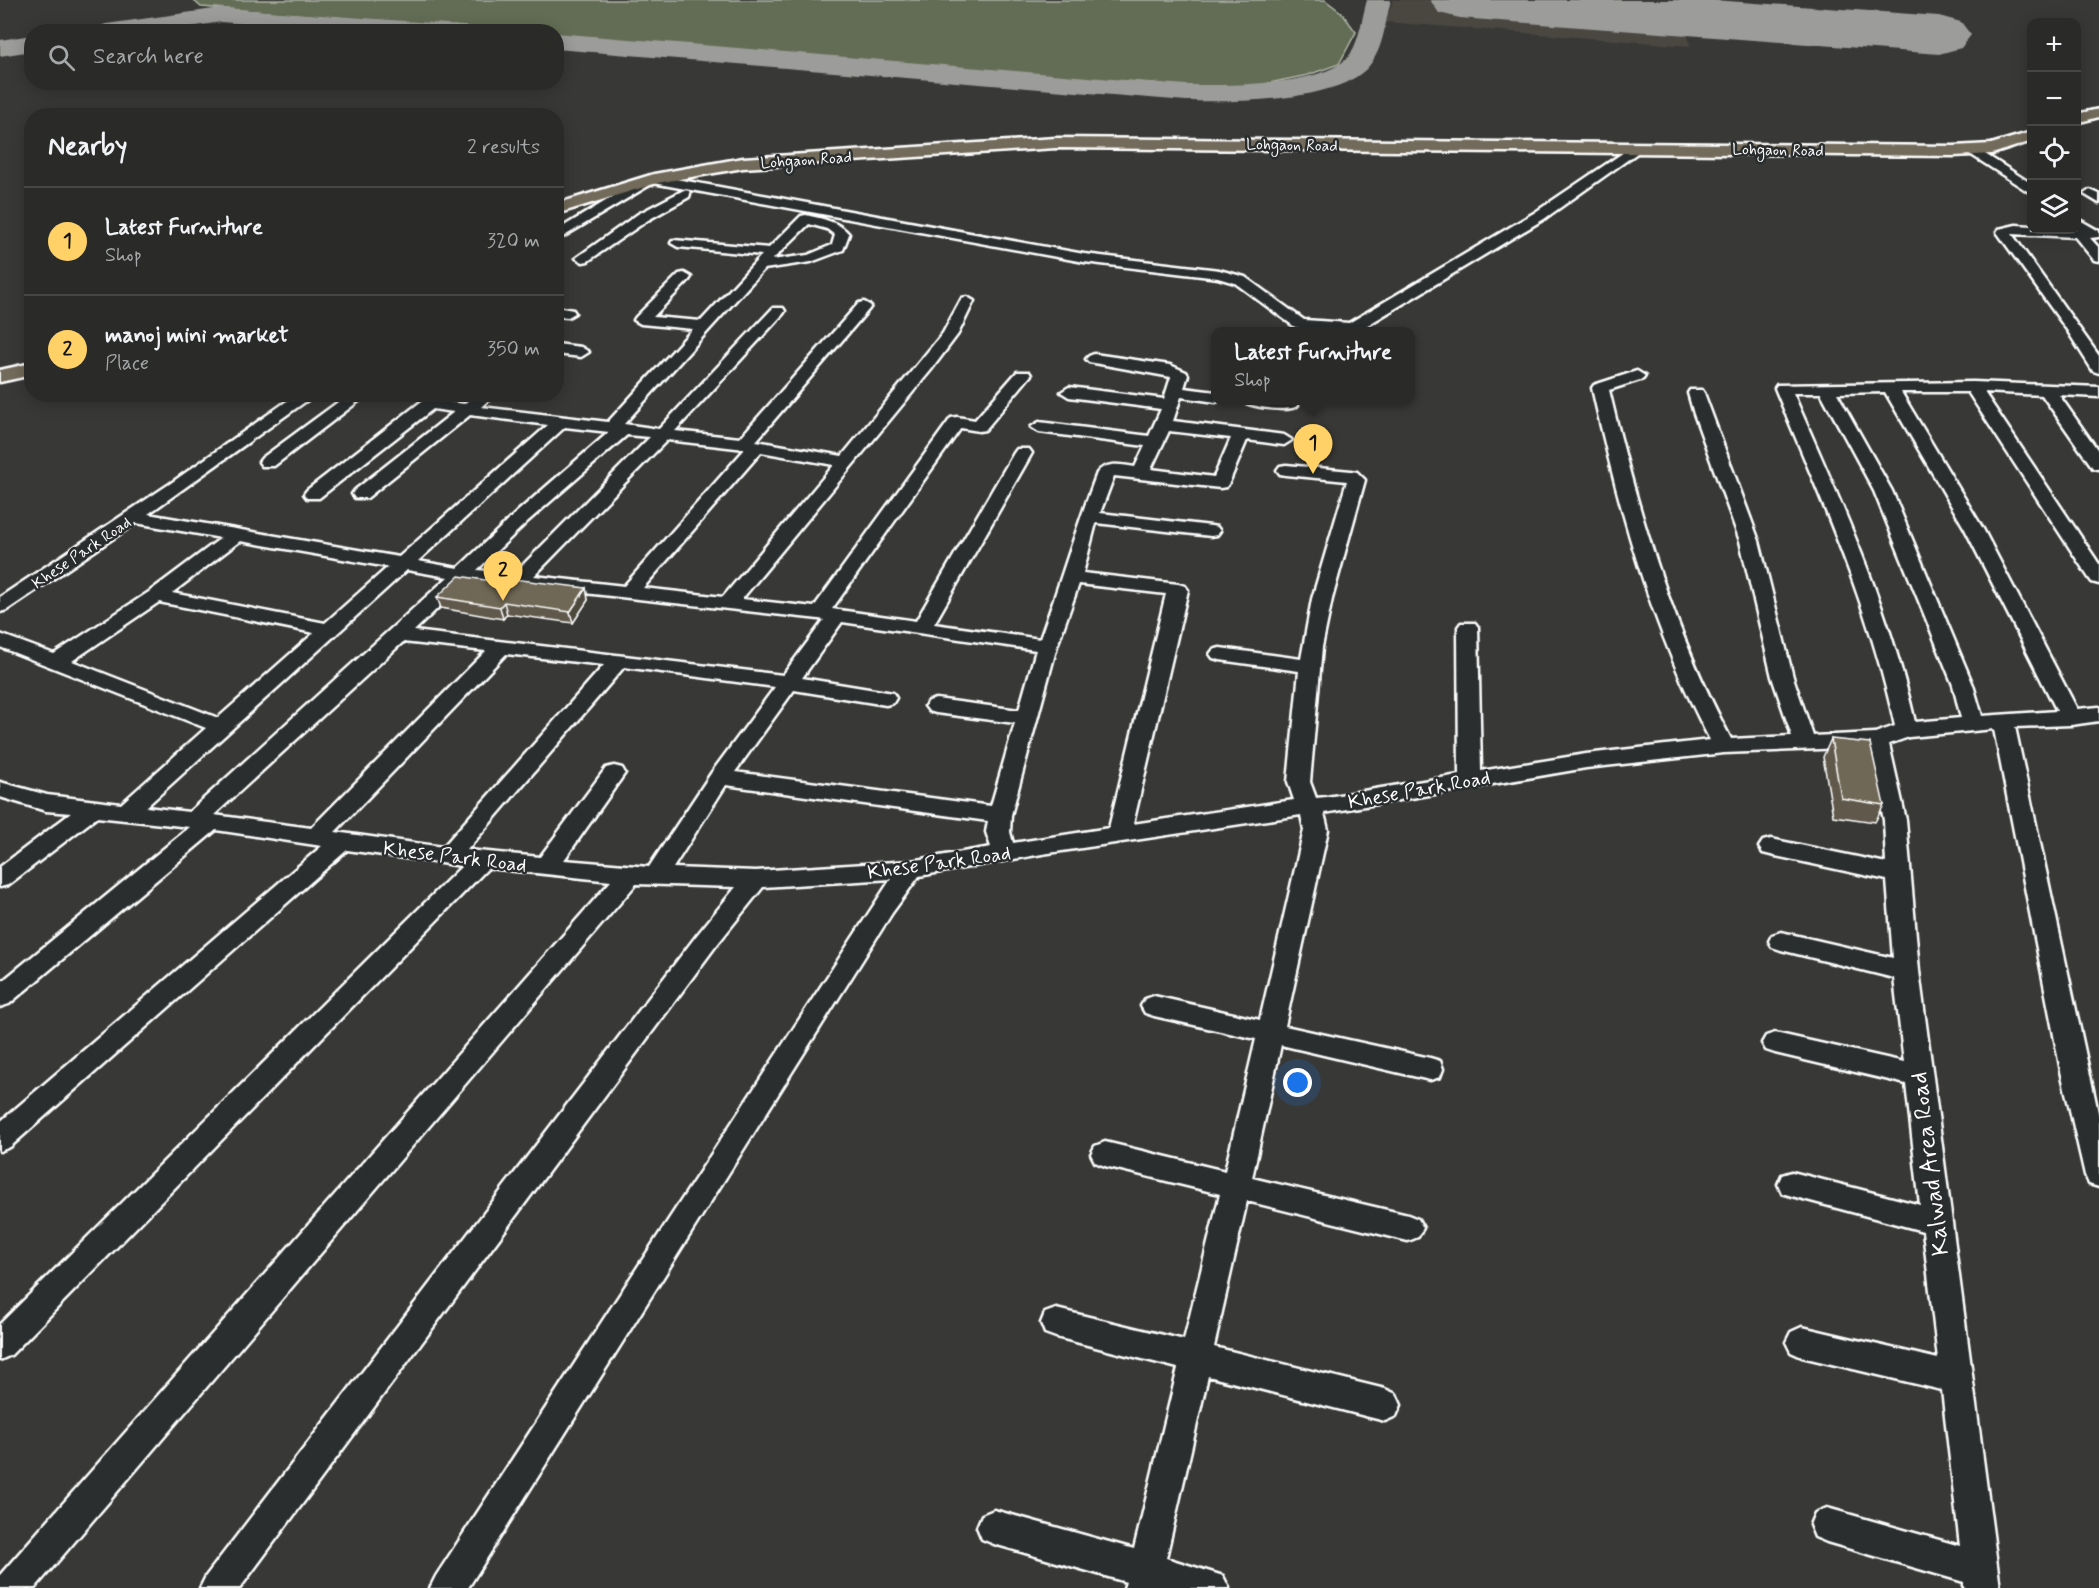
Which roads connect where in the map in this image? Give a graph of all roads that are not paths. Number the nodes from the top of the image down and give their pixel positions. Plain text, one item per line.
1 (2099, 113) edge
2 (2081, 118) edge
3 (2027, 137) edge
4 (1636, 148) junction
5 (1974, 151) junction
6 (648, 182) junction
7 (2027, 187) edge
8 (684, 194) junction
9 (564, 207) edge
10 (806, 219) junction
11 (2088, 229) edge
12 (564, 232) edge
13 (678, 243) dead end
14 (772, 252) junction
15 (2099, 257) edge
16 (583, 258) dead end
17 (760, 265) junction
18 (684, 277) dead end
19 (967, 301) dead end
20 (864, 306) dead end
21 (778, 310) dead end
22 (706, 326) junction
23 (1325, 327) edge
24 (1354, 327) edge
25 (564, 350) edge
26 (581, 352) dead end
27 (1094, 359) dead end
28 (2099, 368) edge
29 (24, 371) edge
30 (1023, 375) dead end
31 (0, 376) edge
32 (1637, 376) dead end
33 (1973, 387) junction
34 (1827, 388) junction
35 (1890, 388) junction
36 (2049, 390) junction
37 (1069, 392) dead end
38 (2099, 392) edge
39 (1696, 393) dead end
40 (1211, 397) edge
41 (1174, 398) junction
42 (297, 402) edge
43 (349, 402) edge
44 (430, 402) edge
45 (443, 402) edge
46 (477, 402) edge
47 (467, 410) junction
48 (561, 422) junction
49 (1164, 425) junction
50 (1039, 427) dead end
51 (618, 428) junction
52 (662, 434) junction
53 (1240, 435) junction
54 (1284, 440) dead end
55 (1154, 442) junction
56 (751, 445) junction
57 (1023, 453) dead end
58 (268, 462) dead end
59 (848, 462) junction
60 (2099, 464) edge
61 (1286, 470) dead end
62 (1141, 472) junction
63 (313, 494) dead end
64 (361, 494) dead end
65 (133, 517) junction
66 (1089, 517) junction
67 (1211, 531) dead end
68 (236, 535) junction
69 (401, 565) junction
70 (462, 574) junction
71 (1072, 577) junction
72 (2099, 578) edge
73 (519, 580) junction
74 (630, 591) junction
75 (156, 596) junction
76 (729, 602) junction
77 (0, 606) edge
78 (828, 614) junction
79 (1468, 627) dead end
80 (922, 628) junction
81 (330, 630) junction
82 (398, 635) junction
83 (0, 640) edge
84 (1047, 646) junction
85 (501, 647) junction
86 (1220, 654) dead end
87 (619, 660) junction
88 (56, 662) junction
89 (1310, 666) junction
90 (788, 682) junction
91 (886, 698) dead end
92 (936, 706) dead end
93 (2099, 714) edge
94 (1027, 718) junction
95 (2071, 718) junction
96 (2003, 721) junction
97 (1973, 723) junction
98 (222, 727) junction
99 (1906, 730) junction
100 (1877, 740) junction
101 (1806, 744) junction
102 (1724, 746) junction
103 (614, 773) dead end
104 (720, 777) junction
105 (1470, 781) junction
106 (0, 789) edge
107 (1307, 806) junction
108 (93, 808) junction
109 (127, 812) junction
110 (1000, 815) junction
111 (203, 821) junction
112 (1119, 836) junction
113 (315, 838) junction
114 (342, 841) junction
115 (1772, 847) dead end
116 (1005, 852) junction
117 (448, 856) junction
118 (483, 859) junction
119 (546, 867) junction
120 (911, 869) junction
121 (1899, 874) junction
122 (643, 875) junction
123 (0, 879) edge
124 (756, 879) junction
125 (1781, 941) dead end
126 (1906, 971) junction
127 (0, 997) edge
128 (1154, 1006) dead end
129 (1270, 1032) junction
130 (1775, 1043) dead end
131 (1430, 1069) dead end
132 (1918, 1076) junction
133 (2094, 1134) edge
134 (0, 1139) edge
135 (1105, 1154) dead end
136 (2099, 1175) edge
137 (1792, 1184) dead end
138 (1236, 1186) junction
139 (1936, 1222) junction
140 (1408, 1228) dead end
141 (1056, 1323) dead end
142 (1802, 1342) dead end
143 (0, 1345) edge
144 (1196, 1358) junction
145 (1956, 1378) junction
146 (1385, 1405) dead end
147 (1827, 1525) dead end
148 (994, 1527) dead end
149 (1144, 1579) edge
150 (1981, 1579) edge
151 (12, 1588) edge
152 (218, 1588) edge
153 (448, 1588) edge
154 (1211, 1588) edge

1 - 2 main road
3 - 5 main road, Lohgaon Road
4 - 5 main road, Lohgaon Road
4 - 6 main road, Lohgaon Road
4 - 24 street
5 - 7 street
6 - 8 street
6 - 9 main road, Lohgaon Road
6 - 12 street
6 - 23 street
8 - 10 street
8 - 16 street
10 - 14 street
10 - 17 street
11 - 15 street
11 - 28 street
13 - 14 street
14 - 17 street
17 - 22 street
18 - 22 street
19 - 59 street
20 - 56 street
21 - 52 street
22 - 51 street
25 - 26 street
27 - 41 street
29 - 31 main road
30 - 78 street
32 - 102 street
33 - 35 street
33 - 36 street
33 - 72 street
34 - 35 street
34 - 97 street
34 - 99 street
35 - 95 street
36 - 38 street
36 - 60 street
37 - 41 street
39 - 101 street
40 - 41 street
41 - 49 street
42 - 65 street, Khese Park Road
43 - 58 street
44 - 63 street
45 - 47 street
46 - 47 street
47 - 48 street
47 - 64 street
48 - 51 street
48 - 69 street
49 - 53 street
49 - 55 street
50 - 55 street
51 - 52 street
51 - 70 street
52 - 56 street
52 - 73 street
53 - 54 street
53 - 62 street
55 - 62 street
56 - 59 street
56 - 74 street
57 - 80 street
59 - 76 street
61 - 89 street
62 - 66 street
65 - 68 street
65 - 77 street, Khese Park Road
66 - 67 street
66 - 71 street
68 - 69 street
68 - 75 street
69 - 70 street
69 - 81 street
70 - 73 street
70 - 82 street
71 - 84 street
71 - 112 street
73 - 74 street
74 - 76 street
75 - 81 street
75 - 88 street
76 - 78 street
78 - 80 street
78 - 90 street
79 - 105 street
80 - 84 street
81 - 98 street
82 - 85 street
82 - 111 street
83 - 88 street
84 - 94 street
85 - 87 street
85 - 113 street
86 - 89 street
87 - 90 street
87 - 117 street
88 - 98 street
89 - 107 street
90 - 91 street
90 - 104 street
92 - 94 street
93 - 95 street, Khese Park Road
94 - 110 street
95 - 96 street, Khese Park Road
96 - 97 street, Khese Park Road
96 - 133 street
97 - 99 street, Khese Park Road
98 - 109 street
99 - 100 street, Khese Park Road
100 - 101 street, Khese Park Road
100 - 121 street, Kalwad Area Road
101 - 102 street, Khese Park Road
102 - 105 street, Khese Park Road
103 - 119 street
104 - 110 street
104 - 122 street
105 - 107 street, Khese Park Road
106 - 108 street, Khese Park Road
107 - 112 street, Khese Park Road
107 - 129 street
108 - 109 street, Khese Park Road
108 - 123 street
109 - 111 street, Khese Park Road
110 - 116 street
111 - 113 street, Khese Park Road
111 - 127 street
112 - 116 street, Khese Park Road
113 - 114 street, Khese Park Road
114 - 117 street, Khese Park Road
114 - 134 street
115 - 121 street
116 - 120 street, Khese Park Road
117 - 118 street, Khese Park Road
118 - 119 street, Khese Park Road
118 - 143 street
119 - 122 street, Khese Park Road
120 - 124 street, Khese Park Road
120 - 153 street
121 - 126 street, Kalwad Area Road
122 - 124 street, Khese Park Road
122 - 151 street
124 - 152 street
125 - 126 street
126 - 132 street, Kalwad Area Road
128 - 129 street
129 - 131 street
129 - 138 street
130 - 132 street
132 - 139 street, Kalwad Area Road
133 - 136 street
135 - 138 street
137 - 139 street
138 - 140 street
138 - 144 street
139 - 145 street, Kalwad Area Road
141 - 144 street
142 - 145 street
144 - 146 street
144 - 149 street
145 - 150 street, Kalwad Area Road
147 - 150 street
148 - 149 street
149 - 154 street

